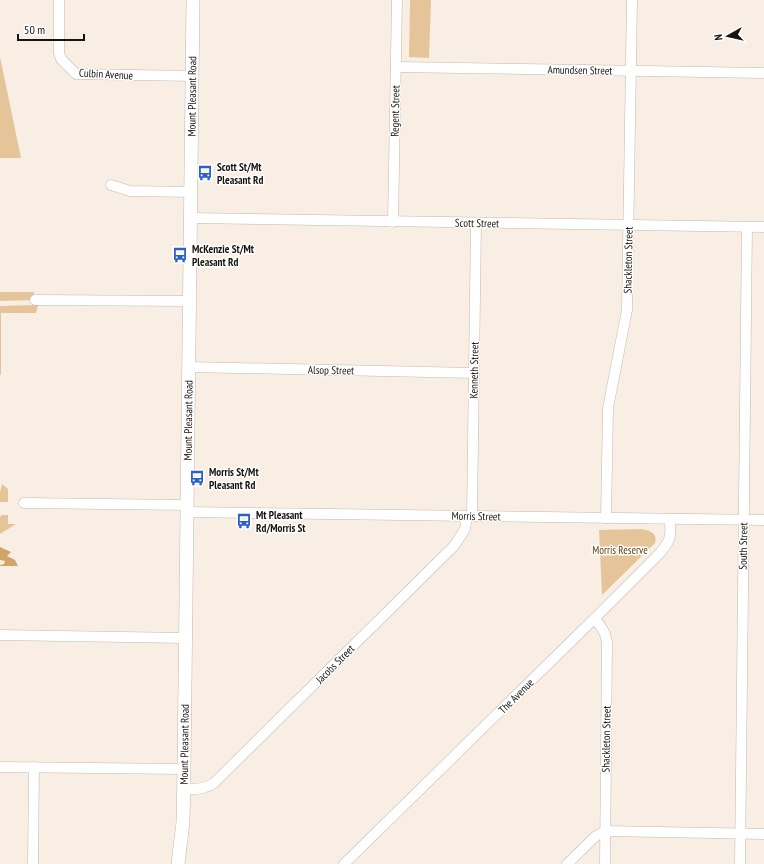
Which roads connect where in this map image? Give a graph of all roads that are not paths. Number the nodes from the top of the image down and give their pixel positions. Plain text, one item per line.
1 (59, 0) edge
2 (193, 0) edge
3 (397, 0) edge
4 (632, 0) edge
5 (396, 67) junction
6 (631, 71) junction
7 (764, 73) edge
8 (192, 76) junction
9 (111, 184) dead end
10 (191, 192) junction
11 (190, 218) junction
12 (394, 222) junction
13 (476, 223) junction
14 (629, 226) junction
15 (747, 227) junction
16 (764, 227) edge
17 (35, 300) dead end
18 (190, 301) junction
19 (189, 367) junction
20 (474, 373) junction
21 (24, 503) dead end
22 (187, 509) junction
23 (469, 516) junction
24 (606, 518) junction
25 (670, 519) junction
26 (744, 519) junction
27 (764, 520) edge
28 (594, 619) junction
29 (0, 635) edge
30 (185, 638) junction
31 (0, 767) edge
32 (34, 767) junction
33 (184, 769) junction
34 (184, 789) junction
35 (605, 831) junction
36 (740, 833) junction
37 (764, 834) edge
38 (32, 864) edge
39 (178, 864) edge
40 (344, 864) edge
41 (567, 864) edge
42 (605, 864) edge
43 (740, 864) edge

1 - 8 street, Culbin Avenue
2 - 8 street, Mount Pleasant Road
3 - 5 street, Regent Street
4 - 6 street, Shackleton Street
5 - 6 street, Amundsen Street
5 - 12 street, Regent Street
6 - 7 street, Amundsen Street
6 - 14 street, Shackleton Street
8 - 10 street, Mount Pleasant Road
9 - 10 street
10 - 11 street, Mount Pleasant Road
11 - 12 street, Scott Street
11 - 18 street, Mount Pleasant Road
12 - 13 street, Scott Street
13 - 14 street, Scott Street
13 - 20 street, Kenneth Street
14 - 15 street, Scott Street
14 - 24 street, Shackleton Street
15 - 16 street, Scott Street
15 - 26 street, South Street
17 - 18 street
18 - 19 street, Mount Pleasant Road
19 - 20 street, Alsop Street
19 - 22 street, Mount Pleasant Road
20 - 23 street, Kenneth Street
21 - 22 street, Morris Street
22 - 23 street, Morris Street
22 - 30 street, Mount Pleasant Road
23 - 24 street, Morris Street
23 - 34 street, Jacobs Street
24 - 25 street, Morris Street
25 - 26 street, Morris Street
25 - 28 street, The Avenue
26 - 27 street, Morris Street
26 - 36 street, South Street
28 - 35 street, Shackleton Street
28 - 40 street, The Avenue
29 - 30 street
30 - 33 street, Mount Pleasant Road
31 - 32 street
32 - 33 street
32 - 38 street
33 - 34 street, Mount Pleasant Road
34 - 39 street, Mount Pleasant Road
35 - 36 street
35 - 41 street
35 - 42 street, Shackleton Street
36 - 37 street
36 - 43 street, South Street

